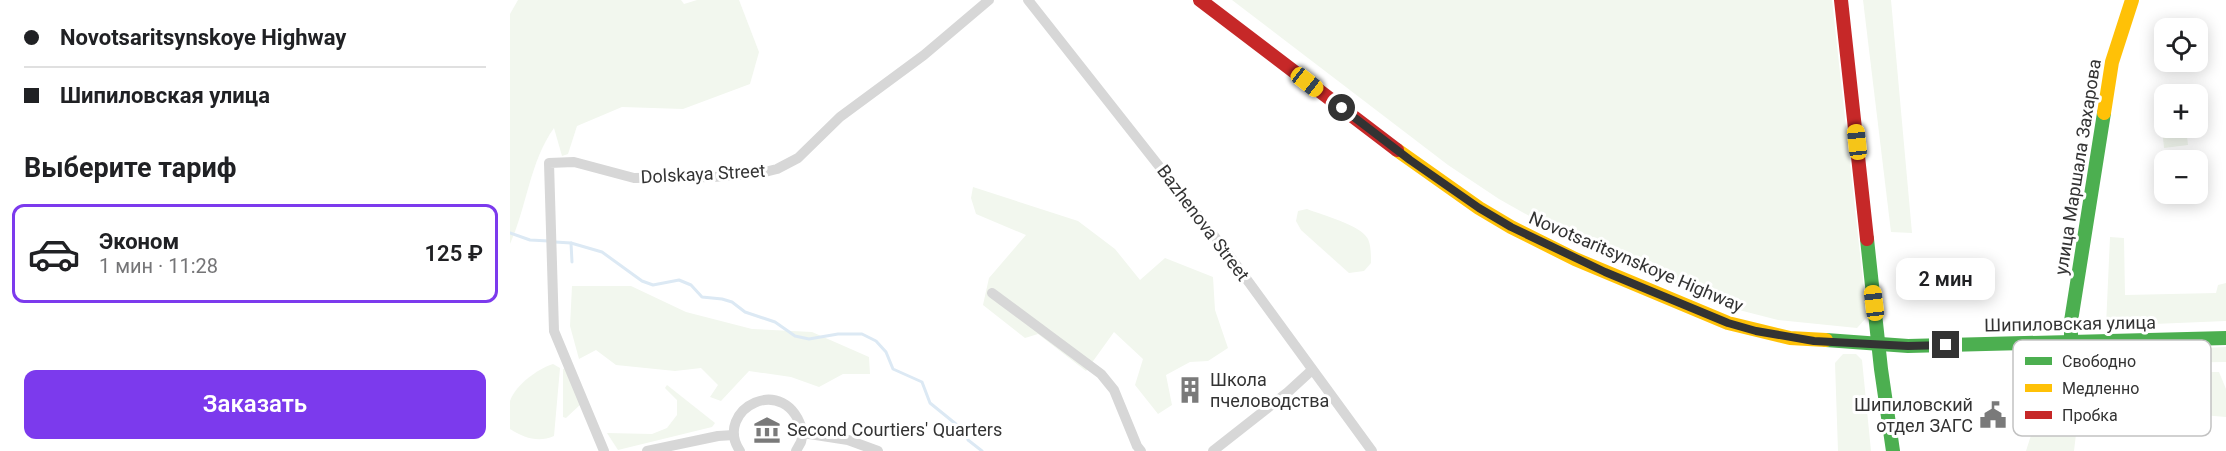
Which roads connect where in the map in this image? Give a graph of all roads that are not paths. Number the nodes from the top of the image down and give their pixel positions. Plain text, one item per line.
1 (988, 0) edge
2 (1028, 0) edge
3 (1200, 0) edge
4 (1841, 0) edge
5 (2132, 0) edge
6 (992, 293) dead end
7 (2226, 338) edge
8 (2071, 340) edge
9 (2148, 340) edge
10 (2013, 343) edge
11 (1879, 344) junction
12 (1312, 370) junction
13 (803, 433) junction
14 (734, 435) junction
15 (1136, 449) edge
16 (604, 451) edge
17 (647, 451) edge
18 (740, 451) edge
19 (796, 451) edge
20 (878, 451) edge
21 (1213, 451) edge
22 (1372, 451) edge
23 (1893, 451) edge

1 - 16 street, Dolskaya Street
2 - 12 street, Bazhenova Street
3 - 11 main road, Novotsaritsynskoye Highway
4 - 11 main road
5 - 8 main road, улица Маршала Захарова
6 - 15 street
7 - 9 main road, Шипиловская улица
10 - 11 main road, Шипиловская улица
11 - 23 main road
12 - 21 street
12 - 22 street, Bazhenova Street
13 - 14 street
13 - 19 street
13 - 20 street
14 - 17 street
14 - 18 street

